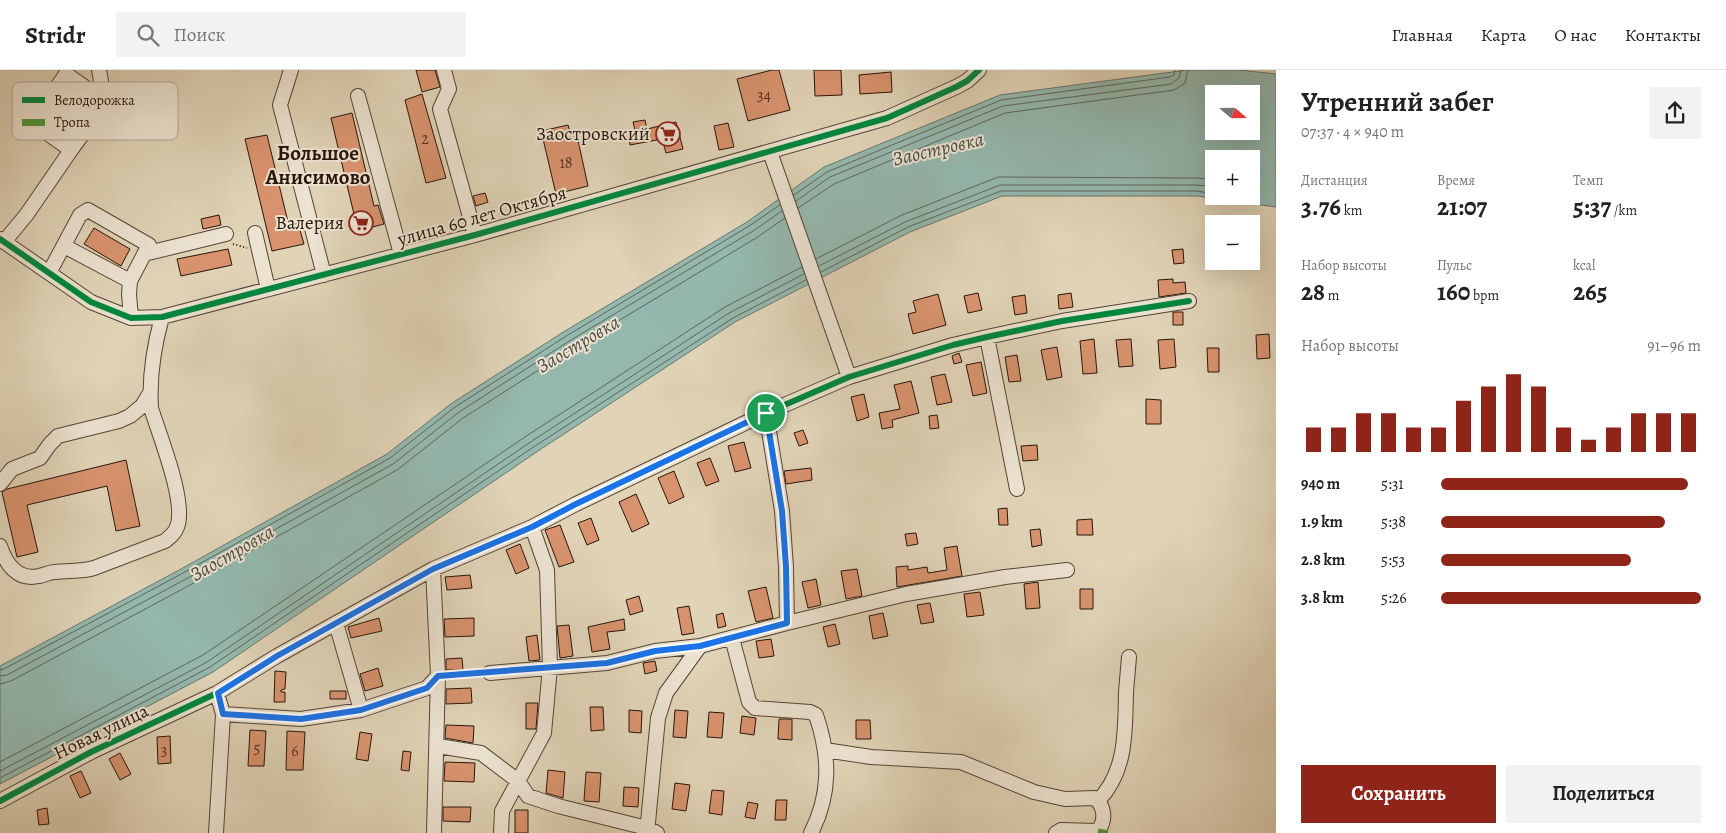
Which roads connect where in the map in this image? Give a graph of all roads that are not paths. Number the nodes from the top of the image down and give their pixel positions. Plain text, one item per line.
1 (291, 70) edge
2 (444, 70) edge
3 (979, 70) edge
4 (61, 82) edge
5 (77, 82) edge
6 (358, 96) dead end
7 (57, 140) edge
8 (78, 140) edge
9 (71, 150) junction
10 (770, 152) junction
11 (255, 233) dead end
12 (226, 234) dead end
13 (475, 234) junction
14 (2, 240) edge
15 (64, 246) junction
16 (144, 254) junction
17 (401, 254) junction
18 (49, 274) junction
19 (324, 275) junction
20 (130, 281) junction
21 (268, 288) junction
22 (1190, 301) dead end
23 (162, 317) junction
24 (131, 318) junction
25 (987, 337) junction
26 (849, 377) junction
27 (150, 393) junction
28 (766, 413) junction
29 (0, 484) edge
30 (1017, 489) dead end
31 (532, 527) junction
32 (0, 546) edge
33 (433, 569) junction
34 (1067, 570) dead end
35 (336, 623) junction
36 (787, 623) junction
37 (732, 638) junction
38 (700, 646) junction
39 (1129, 657) dead end
40 (550, 667) junction
41 (490, 673) road end
42 (438, 676) junction
43 (218, 693) junction
44 (361, 710) junction
45 (223, 714) junction
46 (438, 746) junction
47 (824, 750) junction
48 (518, 781) junction
49 (0, 801) edge
50 (1098, 801) junction
51 (650, 831) edge
52 (216, 833) edge
53 (434, 833) edge
54 (501, 833) edge
55 (811, 833) edge
56 (1056, 833) edge

1 - 19 street
2 - 13 street
3 - 10 street, улица 60 лет Октября
4 - 5 street
6 - 17 street
7 - 9 street
8 - 9 street
9 - 14 street
10 - 13 street, улица 60 лет Октября
10 - 26 street
11 - 21 street
12 - 16 street
13 - 17 street, улица 60 лет Октября
14 - 18 street, улица 60 лет Октября
15 - 16 street
15 - 18 street
15 - 20 street
16 - 20 street
17 - 19 street, улица 60 лет Октября
18 - 24 street, улица 60 лет Октября
19 - 21 street, улица 60 лет Октября
20 - 24 street
21 - 23 street, улица 60 лет Октября
22 - 25 street, Новая улица
23 - 24 street, улица 60 лет Октября
23 - 27 street
25 - 26 street, Новая улица
25 - 30 street
26 - 28 street, Новая улица
27 - 29 street
27 - 32 street
28 - 31 street, Новая улица
28 - 36 street
31 - 33 street, Новая улица
31 - 40 street
33 - 35 street, Новая улица
33 - 42 street
34 - 36 street
35 - 43 street, Новая улица
35 - 44 street
36 - 37 street
37 - 38 street
37 - 47 street
38 - 40 street
38 - 51 street
39 - 50 street
40 - 41 street
40 - 48 street
42 - 44 street
42 - 46 street
43 - 45 street
43 - 49 street, Новая улица
44 - 45 street
45 - 52 street
46 - 48 street
46 - 53 street
47 - 50 street
47 - 55 street
48 - 51 street
48 - 54 street
50 - 56 street

